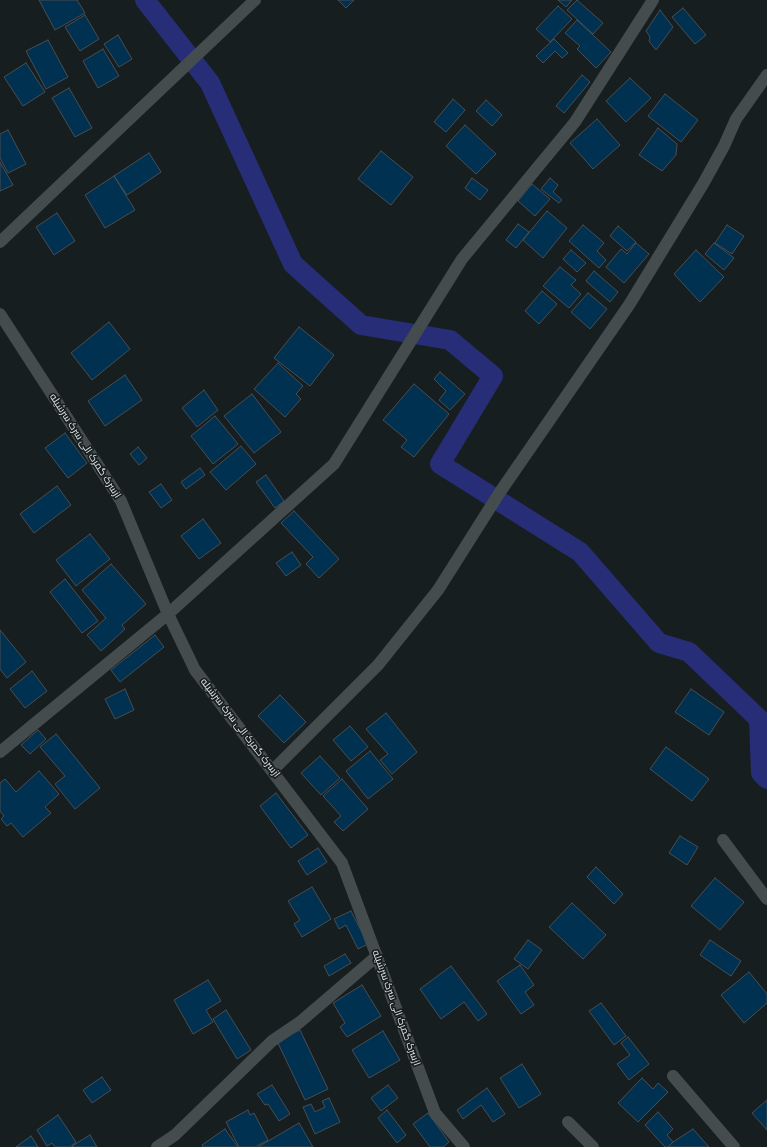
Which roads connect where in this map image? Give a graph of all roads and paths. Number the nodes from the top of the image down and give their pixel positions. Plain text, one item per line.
1 (255, 0) edge
2 (653, 0) edge
3 (767, 75) edge
4 (0, 242) edge
5 (0, 314) edge
6 (168, 614) junction
7 (0, 752) edge
8 (273, 770) junction
9 (723, 840) dead end
10 (767, 899) edge
11 (377, 956) junction
12 (673, 1076) dead end
13 (568, 1122) dead end
14 (157, 1147) edge
15 (464, 1147) edge
16 (593, 1147) edge
17 (734, 1147) edge

1 - 4 street
2 - 6 street
3 - 8 street
5 - 6 street, ازسرک گمرک الی سرک سرشیله
6 - 7 street
6 - 8 street, ازسرک گمرک الی سرک سرشیله
8 - 11 street, ازسرک گمرک الی سرک سرشیله
9 - 10 street
11 - 14 street
11 - 15 street, ازسرک گمرک الی سرک سرشیله
12 - 17 street
13 - 16 street

